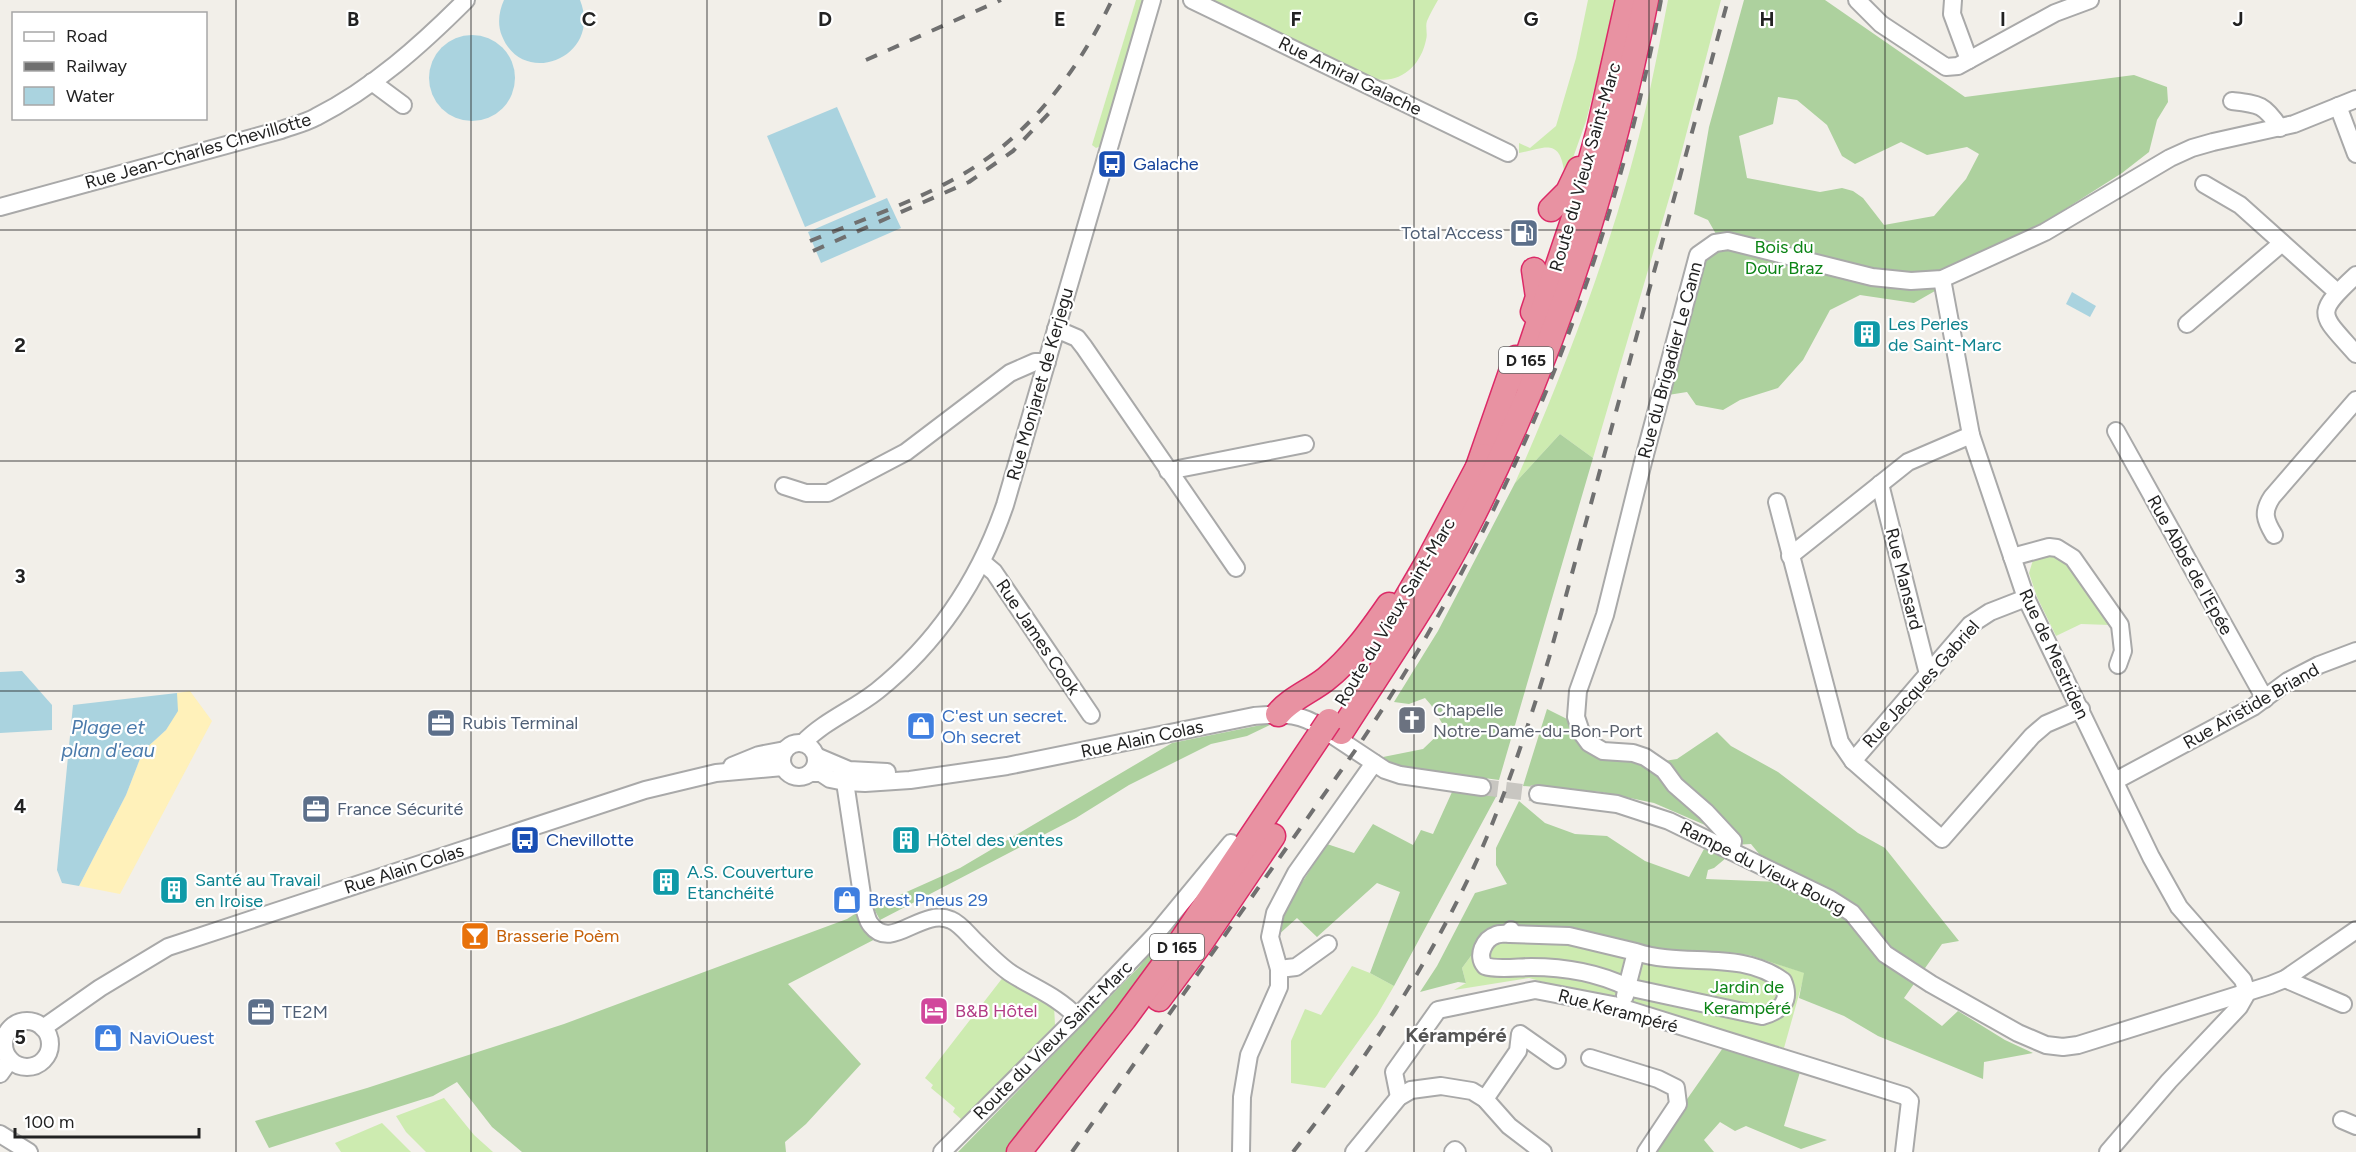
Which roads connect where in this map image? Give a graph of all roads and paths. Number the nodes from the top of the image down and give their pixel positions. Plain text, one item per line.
1 (466, 0) edge
2 (1152, 0) edge
3 (1192, 0) edge
4 (1628, 0) edge
5 (1646, 0) edge
6 (1857, 0) edge
7 (1953, 0) edge
8 (2090, 0) edge
9 (1969, 60) junction
10 (372, 82) junction
11 (2356, 99) edge
12 (2232, 101) dead end
13 (403, 105) dead end
14 (2338, 106) junction
15 (2280, 128) junction
16 (1599, 130) junction
17 (1508, 153) dead end
18 (2356, 154) edge
19 (2204, 184) dead end
20 (0, 207) edge
21 (1551, 209) dead end
22 (2282, 243) junction
23 (1534, 270) dead end
24 (2356, 275) edge
25 (1942, 279) junction
26 (2337, 292) junction
27 (2187, 324) dead end
28 (1056, 329) junction
29 (2356, 354) edge
30 (1047, 362) junction
31 (2356, 400) edge
32 (2115, 431) dead end
33 (1971, 435) junction
34 (1305, 444) dead end
35 (1168, 471) junction
36 (1476, 471) junction
37 (1880, 484) junction
38 (784, 486) dead end
39 (1777, 502) dead end
40 (2274, 535) dead end
41 (1790, 556) junction
42 (2012, 557) junction
43 (982, 562) junction
44 (1236, 568) dead end
45 (2026, 598) junction
46 (2356, 651) edge
47 (2118, 666) dead end
48 (1928, 674) junction
49 (2265, 699) junction
50 (2081, 709) junction
51 (1278, 714) junction
52 (1091, 715) dead end
53 (1328, 730) junction
54 (785, 750) junction
55 (811, 757) junction
56 (1853, 761) junction
57 (1374, 763) junction
58 (783, 767) junction
59 (716, 773) junction
60 (933, 776) junction
61 (2115, 781) junction
62 (845, 782) junction
63 (1482, 787) tunnel mouth
64 (1538, 794) tunnel mouth
65 (1231, 843) dead end
66 (1731, 851) junction
67 (2356, 930) edge
68 (1328, 944) dead end
69 (1636, 952) junction
70 (1279, 969) junction
71 (2285, 979) junction
72 (1627, 987) junction
73 (2247, 993) junction
74 (2343, 1004) dead end
75 (1622, 1009) junction
76 (1077, 1017) junction
77 (44, 1028) junction
78 (1590, 1058) dead end
79 (10, 1060) junction
80 (1557, 1060) dead end
81 (0, 1074) edge
82 (1399, 1097) junction
83 (1485, 1100) junction
84 (0, 1134) edge
85 (30, 1152) edge
86 (942, 1152) edge
87 (1019, 1152) edge
88 (1040, 1152) edge
89 (1241, 1152) edge
90 (1354, 1152) edge
91 (1543, 1152) edge
92 (1646, 1152) edge
93 (1904, 1152) edge
94 (2108, 1152) edge

1 - 10 street, Rue Jean-Charles Chevillotte
2 - 28 street, Rue Monjaret de Kerjegu
3 - 17 street, Rue Amiral Galache
4 - 16 highway, Route du Vieux Saint-Marc / D 165
5 - 53 highway, Route du Vieux Saint-Marc / D 165
6 - 9 street
7 - 9 street
8 - 9 street
10 - 13 street
10 - 20 street, Rue Jean-Charles Chevillotte
11 - 14 street, Rue du Brigadier Le Cann
12 - 15 street
14 - 15 street, Rue du Brigadier Le Cann
14 - 18 street
15 - 25 street, Rue du Brigadier Le Cann
16 - 21 highway
16 - 36 highway, Route du Vieux Saint-Marc / D 165
19 - 22 street
22 - 26 street
22 - 27 street
23 - 36 highway
24 - 26 street
25 - 33 street, Rue de Mestriden
25 - 66 street, Rue du Brigadier Le Cann
26 - 29 street
28 - 30 street, Rue Monjaret de Kerjegu
28 - 35 street
30 - 38 street
30 - 43 street, Rue Monjaret de Kerjegu
31 - 40 street
32 - 49 street, Rue Abbé de l'Epée
33 - 37 street
33 - 42 street, Rue de Mestriden
34 - 35 street
35 - 44 street
36 - 51 highway
36 - 53 highway, Route du Vieux Saint-Marc / D 165
37 - 41 street
37 - 48 street, Rue Mansard
39 - 41 street
41 - 56 street
42 - 45 street, Rue de Mestriden
42 - 47 street
43 - 52 street, Rue James Cook
43 - 55 street, Rue Monjaret de Kerjegu
45 - 48 street, Rue Jacques Gabriel
45 - 50 street, Rue de Mestriden
46 - 49 street, Rue Aristide Briand
48 - 56 street, Rue Jacques Gabriel
49 - 61 street, Rue Aristide Briand
50 - 56 street
50 - 61 street, Rue de Mestriden
51 - 53 street, Rue Alain Colas
51 - 60 street, Rue Alain Colas
53 - 57 street, Rue Alain Colas
53 - 87 highway, Route du Vieux Saint-Marc / D 165
53 - 88 highway, Route du Vieux Saint-Marc / D 165
54 - 55 street, Rue Alain Colas
54 - 58 street
54 - 59 street, Rue Alain Colas
55 - 58 street, Rue Alain Colas
55 - 60 street, Rue Alain Colas
55 - 62 street, Rue Alain Colas
57 - 63 street
57 - 70 street
58 - 59 street, Rue Alain Colas
59 - 77 street, Rue Alain Colas
60 - 62 street, Rue Alain Colas
61 - 73 street, Rue de Mestriden
62 - 76 street
64 - 66 street, Rampe du Vieux Bourg
65 - 76 street, Route du Vieux Saint-Marc
66 - 73 street, Rampe du Vieux Bourg
67 - 71 street, Rampe du Vieux Bourg
68 - 70 street
69 - 72 street
69 - 72 street
69 - 72 street
70 - 89 street
71 - 73 street, Rampe du Vieux Bourg
71 - 74 street
72 - 75 street
73 - 94 street
75 - 82 street, Rue Kerampéré
75 - 93 street, Rue Kerampéré
76 - 86 street, Route du Vieux Saint-Marc
77 - 79 street
77 - 79 street
78 - 92 street
79 - 81 street
80 - 83 street
82 - 83 street
82 - 90 street
83 - 91 street
84 - 85 street

